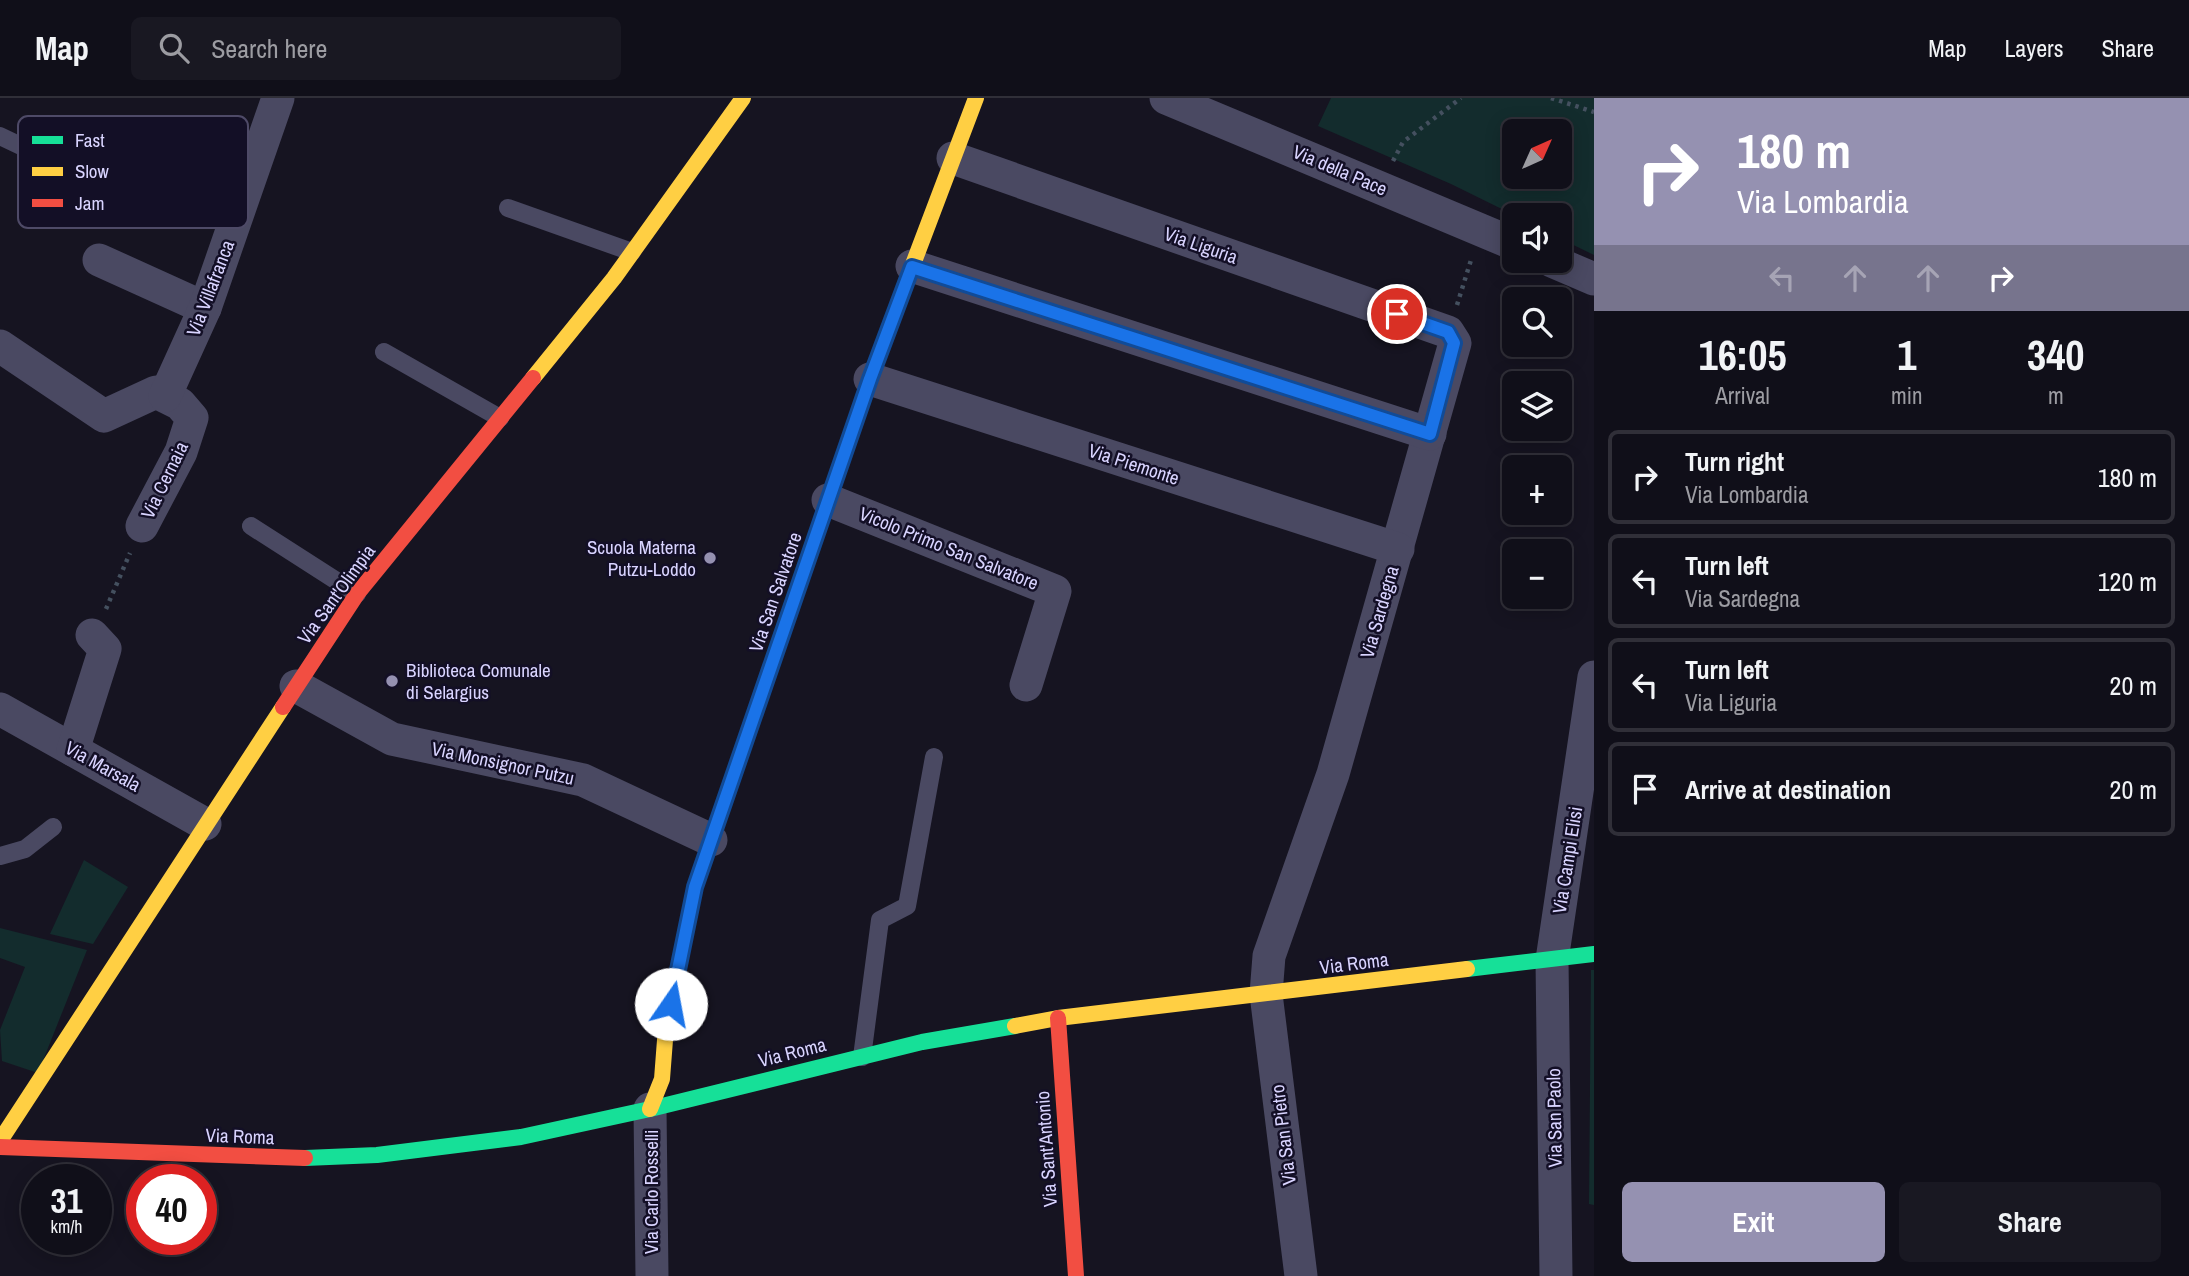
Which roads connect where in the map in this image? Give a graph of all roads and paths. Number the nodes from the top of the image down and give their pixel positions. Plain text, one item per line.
1 (278, 98) edge
2 (743, 98) edge
3 (976, 98) edge
4 (1166, 98) edge
5 (1461, 98) edge
6 (1551, 98) edge
7 (1594, 112) edge
8 (0, 136) edge
9 (18, 145) edge
10 (953, 158) junction
11 (248, 184) edge
12 (1379, 187) junction
13 (508, 208) dead end
14 (233, 228) edge
15 (1480, 229) junction
16 (1502, 239) edge
17 (632, 252) junction
18 (99, 260) dead end
19 (912, 267) junction
20 (1572, 270) edge
21 (1594, 279) edge
22 (205, 308) junction
23 (1448, 332) junction
24 (0, 346) edge
25 (384, 352) dead end
26 (870, 379) junction
27 (165, 397) junction
28 (500, 418) junction
29 (1430, 434) junction
30 (828, 500) junction
31 (142, 526) joint
32 (251, 526) dead end
33 (1398, 549) junction
34 (357, 594) junction
35 (92, 635) joint
36 (1594, 677) edge
37 (1026, 685) dead end
38 (296, 686) junction
39 (0, 709) edge
40 (73, 750) junction
41 (933, 757) dead end
42 (205, 824) junction
43 (52, 827) dead end
44 (711, 840) junction
45 (0, 856) edge
46 (1594, 954) edge
47 (1552, 960) junction
48 (1266, 994) junction
49 (1058, 1018) junction
50 (862, 1057) junction
51 (650, 1109) junction
52 (0, 1141) edge
53 (0, 1147) edge
54 (652, 1276) edge
55 (1076, 1276) edge
56 (1301, 1276) edge
57 (1556, 1276) edge

1 - 11 street, Via Villafranca
2 - 17 street, Via Sant'Olimpia
3 - 10 street, Via San Salvatore
4 - 12 street, Via della Pace
5 - 12 path
6 - 7 path
8 - 9 lane
10 - 19 street, Via San Salvatore
10 - 23 street, Via Liguria
12 - 15 street, Via della Pace
13 - 17 lane
14 - 22 street, Via Villafranca
15 - 16 street, Via della Pace
15 - 23 path
17 - 28 street, Via Sant'Olimpia
18 - 22 street
19 - 26 street, Via San Salvatore
19 - 29 street
20 - 21 street
22 - 27 street, Via Villafranca
23 - 29 street, Via Sardegna
24 - 27 street
25 - 28 lane
26 - 30 street, Via San Salvatore
26 - 33 street, Via Piemonte
27 - 31 street, Via Cernaia
28 - 34 street, Via Sant'Olimpia
29 - 33 street, Via Sardegna
30 - 37 street, Vicolo Primo San Salvatore
30 - 44 street, Via San Salvatore
31 - 35 path, Via Cernaia
32 - 34 lane
33 - 48 street, Via Sardegna
34 - 38 street, Via Sant'Olimpia
35 - 40 street
36 - 47 street, Via Campi Elisi
38 - 42 street, Via Sant'Olimpia
38 - 44 street, Via Monsignor Putzu
39 - 40 street, Via Marsala
40 - 42 street, Via Marsala
41 - 50 lane
42 - 52 street, Via Sant'Olimpia
43 - 45 lane
44 - 51 street, Via San Salvatore
46 - 47 street, Via Roma
47 - 48 street, Via Roma
47 - 57 street, Via San Paolo
48 - 49 street, Via Roma
48 - 56 street, Via San Pietro
49 - 50 street, Via Roma
49 - 55 street, Via Sant'Antonio
50 - 51 street, Via Roma
51 - 53 street, Via Roma
51 - 54 street, Via Carlo Rosselli

